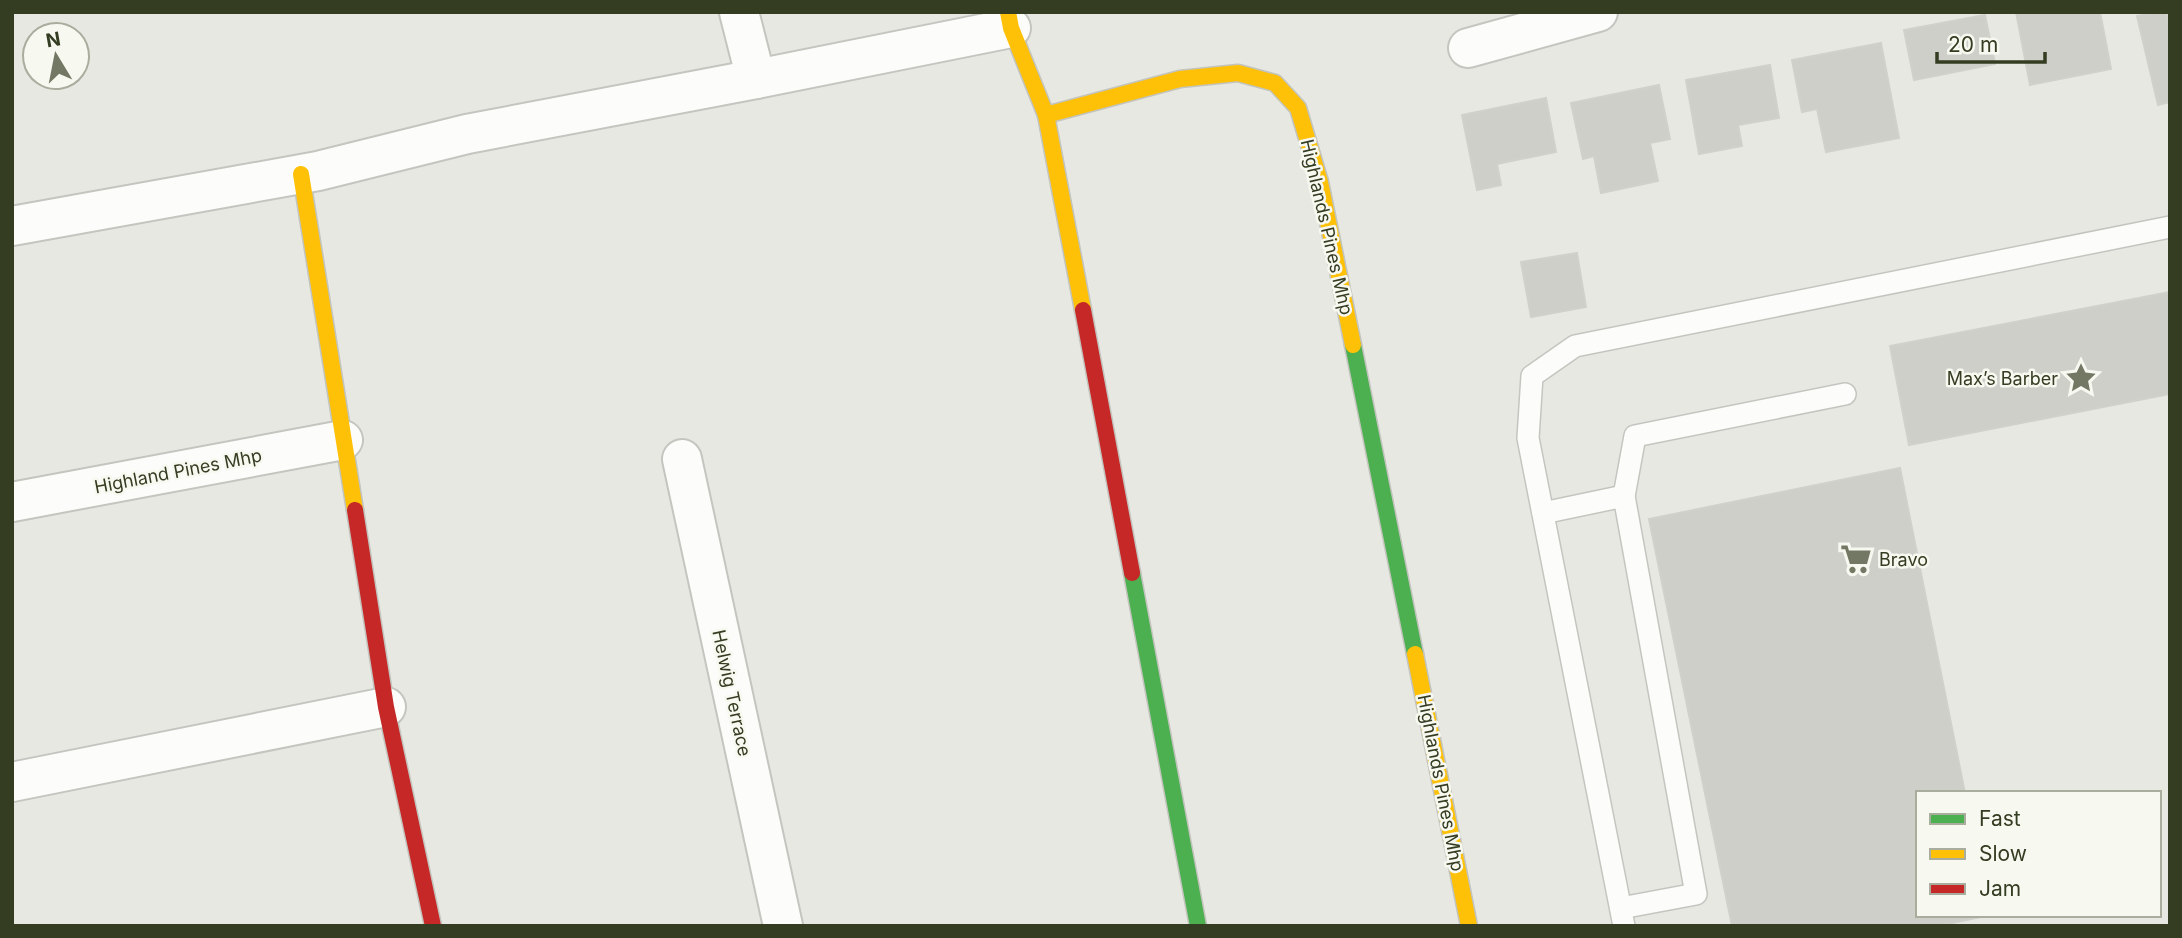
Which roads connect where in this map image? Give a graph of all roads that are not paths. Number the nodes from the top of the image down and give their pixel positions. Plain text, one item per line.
1 (739, 12) edge
2 (1598, 12) edge
3 (1009, 20) edge
4 (1468, 48) dead end
5 (756, 79) junction
6 (1046, 115) junction
7 (301, 174) junction
8 (12, 226) edge
9 (2170, 227) edge
10 (1845, 394) dead end
11 (343, 440) junction
12 (682, 460) dead end
13 (1624, 496) junction
14 (12, 502) edge
15 (1543, 513) junction
16 (386, 707) junction
17 (12, 782) edge
18 (1622, 917) edge
19 (432, 926) edge
20 (783, 926) edge
21 (1198, 926) edge
22 (1469, 926) edge

1 - 5 street
2 - 4 street
3 - 5 street
3 - 6 street
5 - 7 street
6 - 21 street
6 - 22 street, Highlands Pines Mhp
7 - 8 street
7 - 11 street
9 - 15 lane
10 - 13 lane
11 - 14 street, Highland Pines Mhp
11 - 16 street
12 - 20 street, Helwig Terrace
13 - 15 lane
13 - 18 lane
15 - 18 lane
16 - 17 street
16 - 19 street

